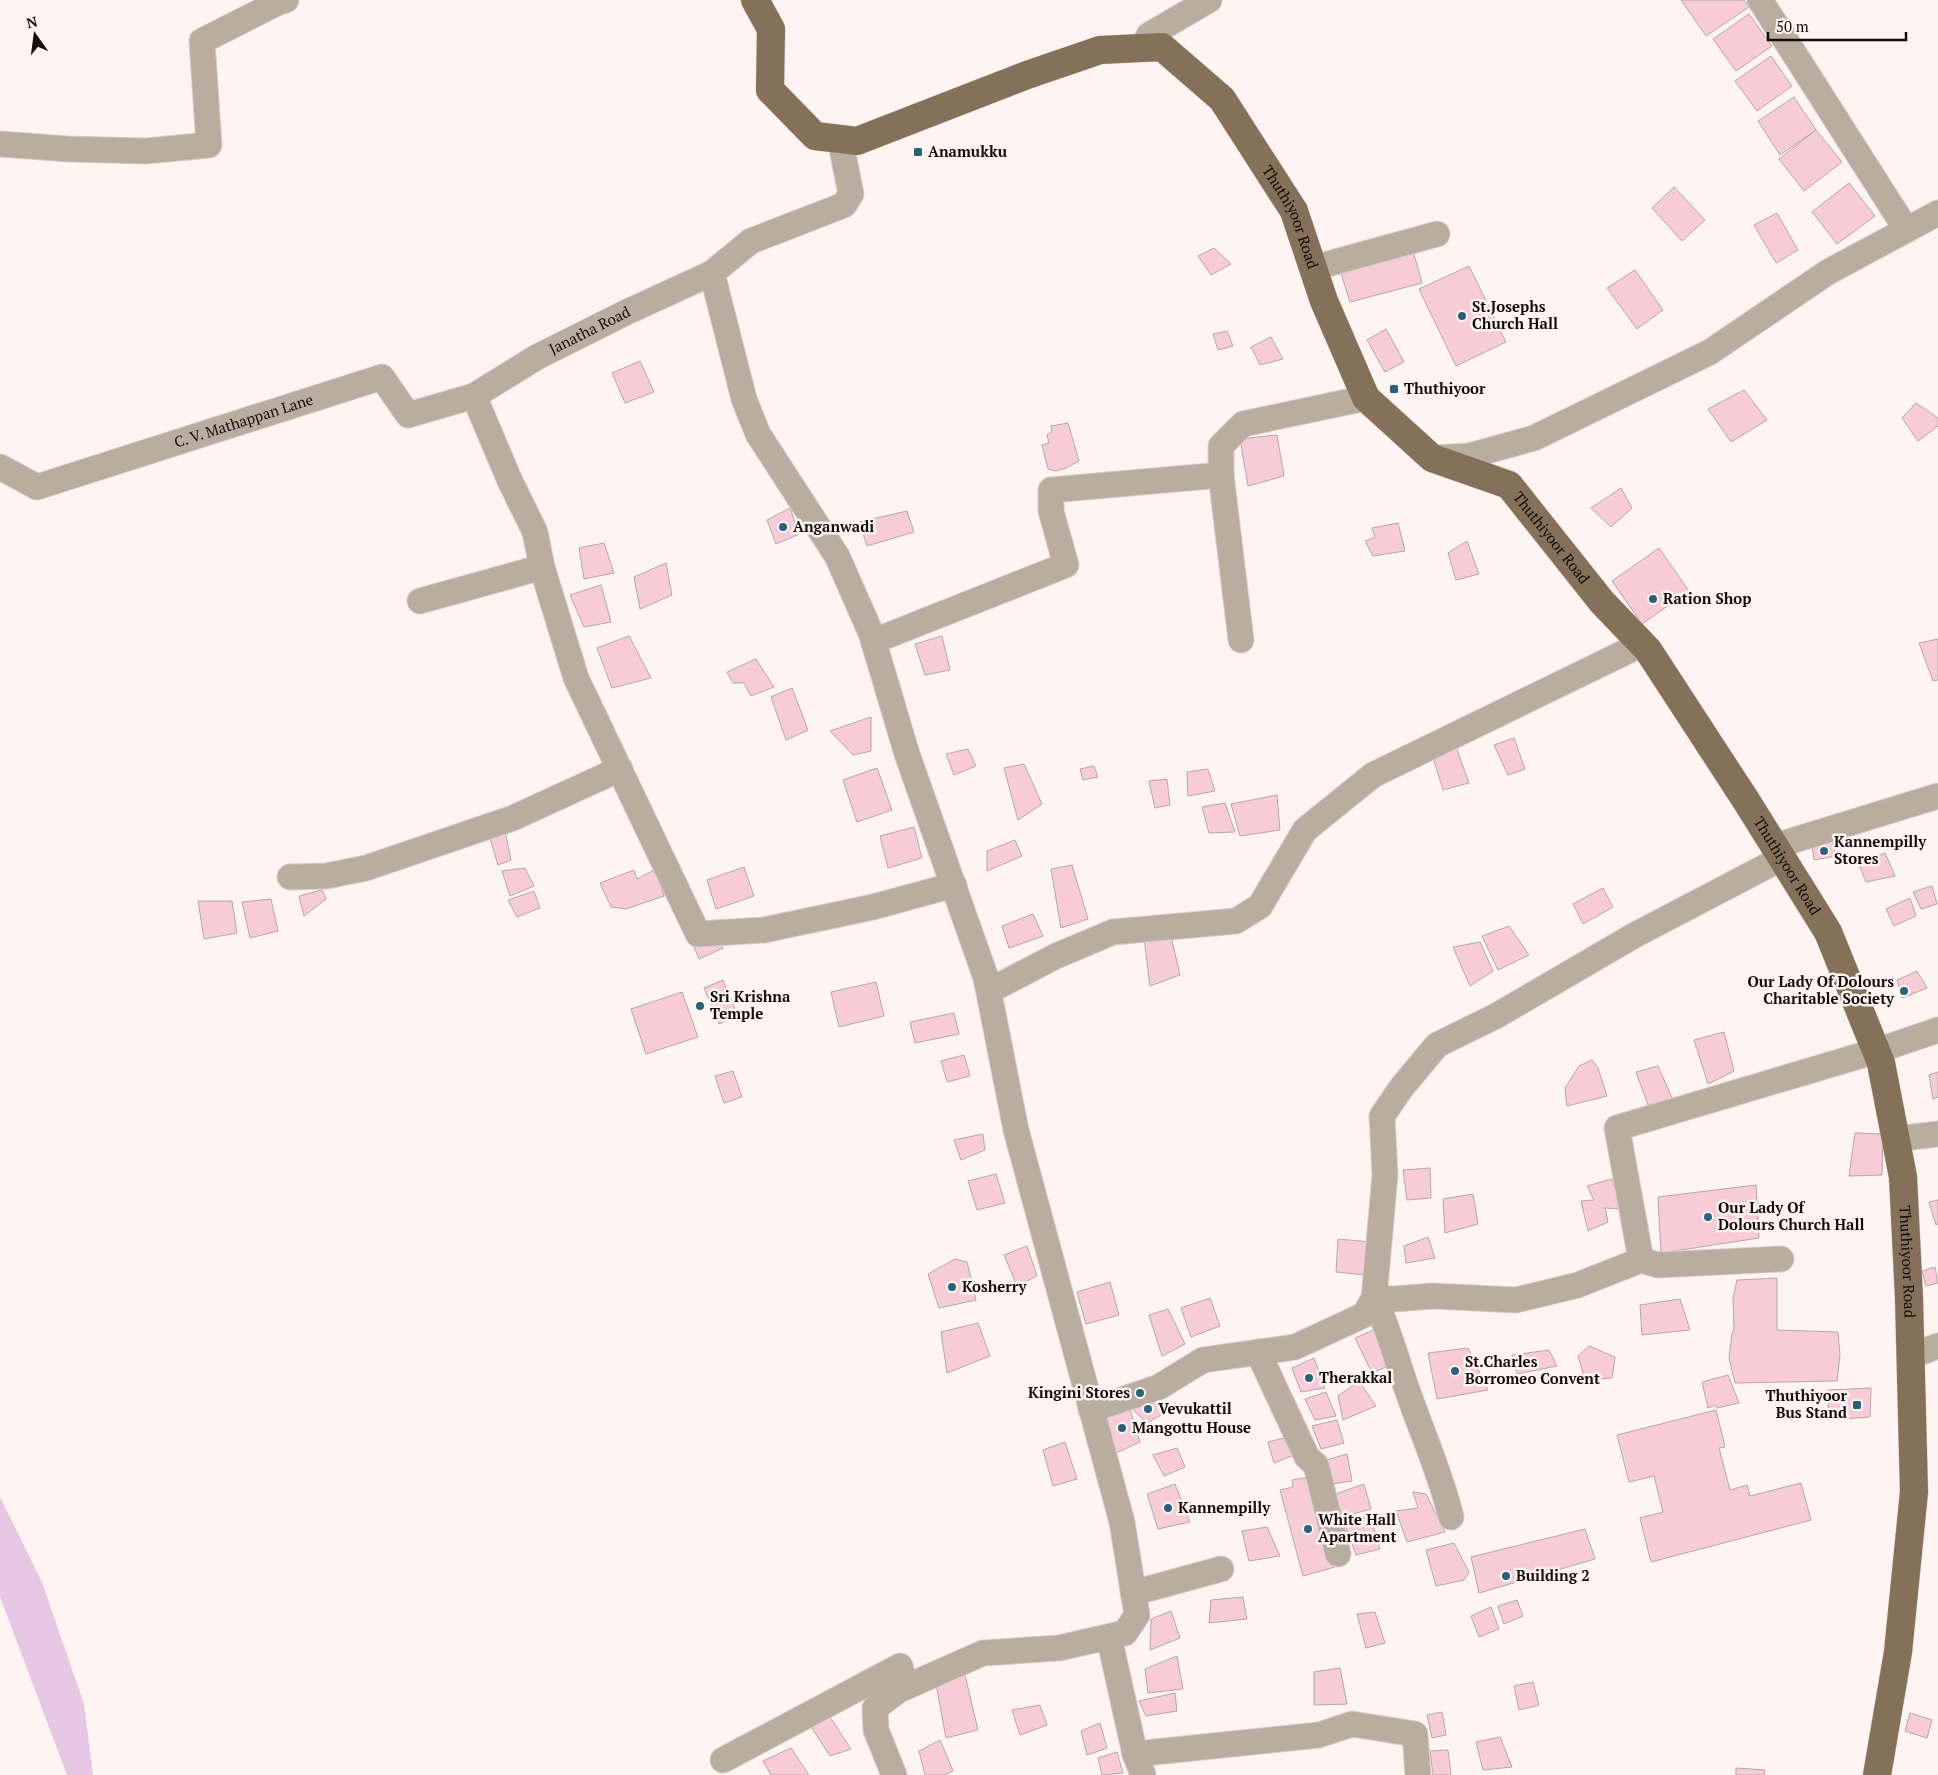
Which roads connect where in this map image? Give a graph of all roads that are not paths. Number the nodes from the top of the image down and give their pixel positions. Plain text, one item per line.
1 (286, 0) edge
2 (755, 0) edge
3 (1209, 0) edge
4 (1760, 0) edge
5 (1143, 48) junction
6 (840, 139) junction
7 (0, 144) edge
8 (1938, 213) edge
9 (1906, 229) junction
10 (1437, 234) dead end
11 (1313, 268) junction
12 (712, 273) junction
13 (474, 396) junction
14 (1366, 398) junction
15 (1432, 458) junction
16 (0, 467) edge
17 (1222, 475) junction
18 (542, 567) junction
19 (420, 601) dead end
20 (874, 640) junction
21 (1241, 640) dead end
22 (1642, 644) junction
23 (620, 770) junction
24 (1938, 796) edge
25 (1778, 852) junction
26 (290, 876) dead end
27 (954, 885) junction
28 (989, 992) junction
29 (1938, 1030) edge
30 (1876, 1052) junction
31 (1938, 1134) edge
32 (1896, 1139) junction
33 (1781, 1259) dead end
34 (1641, 1260) junction
35 (1374, 1298) junction
36 (1938, 1346) edge
37 (1258, 1352) junction
38 (1910, 1356) junction
39 (1091, 1410) junction
40 (1451, 1517) dead end
41 (1338, 1554) dead end
42 (1221, 1570) dead end
43 (1133, 1593) junction
44 (1109, 1637) junction
45 (906, 1687) junction
46 (723, 1760) dead end
47 (1139, 1764) edge
48 (894, 1775) edge
49 (1418, 1775) edge
50 (1877, 1775) edge

1 - 7 street
2 - 6 main road, Thuthiyoor Road
3 - 5 street
4 - 9 street
5 - 6 main road, Thuthiyoor Road
5 - 11 main road, Thuthiyoor Road
6 - 12 street, Janatha Road
8 - 9 street
9 - 15 street
10 - 11 street
11 - 14 main road, Thuthiyoor Road
12 - 13 street, Janatha Road
12 - 20 street
13 - 16 street, C. V. Mathappan Lane
13 - 18 street
14 - 15 main road, Thuthiyoor Road
14 - 17 street
15 - 22 main road, Thuthiyoor Road
17 - 20 street
17 - 21 street
18 - 19 street
18 - 23 street
20 - 27 street
22 - 25 main road, Thuthiyoor Road
22 - 28 street
23 - 26 street
23 - 27 street
24 - 25 street
25 - 30 main road, Thuthiyoor Road
25 - 35 street
27 - 28 street
28 - 39 street
29 - 30 street
30 - 32 main road, Thuthiyoor Road
30 - 34 street
31 - 32 street
32 - 38 main road, Thuthiyoor Road
33 - 34 street
34 - 35 street
35 - 37 street
35 - 40 street
36 - 38 street
37 - 39 street
37 - 41 street
38 - 50 main road, Thuthiyoor Road
39 - 43 street
42 - 43 street
43 - 44 street
44 - 45 street
44 - 47 street
45 - 46 street
45 - 48 street
47 - 49 street

